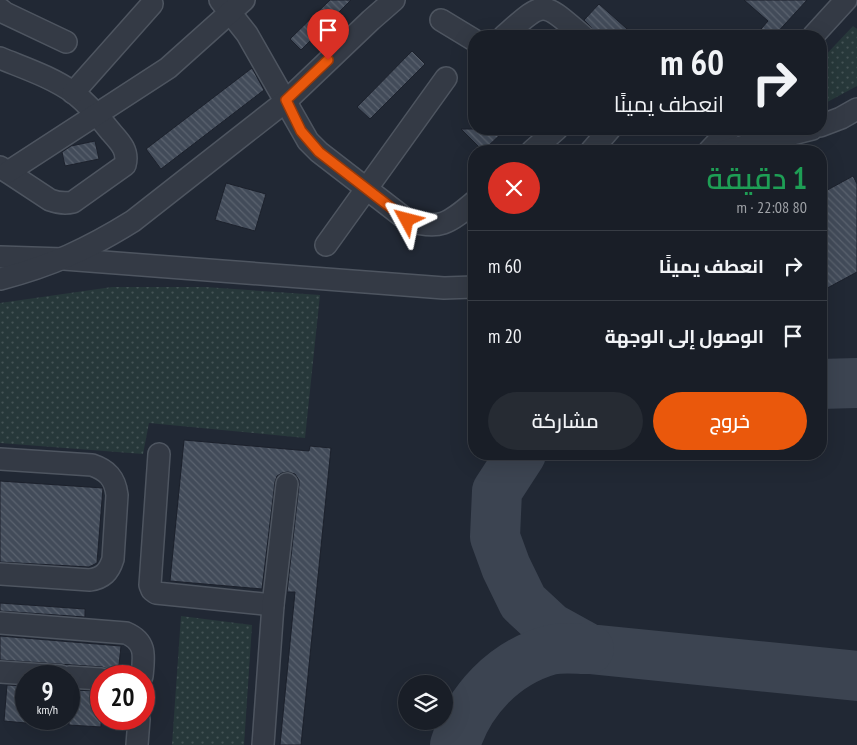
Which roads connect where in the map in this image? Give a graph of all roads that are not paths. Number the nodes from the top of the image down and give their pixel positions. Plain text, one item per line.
1 (394, 0) edge
2 (846, 0) edge
3 (852, 0) edge
4 (152, 4) dead end
5 (232, 4) edge
6 (857, 4) edge
7 (0, 9) edge
8 (441, 20) dead end
9 (510, 30) edge
10 (576, 30) edge
11 (818, 30) edge
12 (468, 36) edge
13 (66, 42) dead end
14 (1, 60) edge
15 (446, 78) dead end
16 (73, 92) junction
17 (286, 100) junction
18 (857, 109) edge
19 (98, 115) junction
20 (827, 123) edge
21 (551, 135) edge
22 (605, 135) edge
23 (724, 135) edge
24 (788, 135) edge
25 (539, 145) edge
26 (596, 145) edge
27 (715, 145) edge
28 (749, 145) edge
29 (4, 170) edge
30 (366, 189) junction
31 (468, 207) edge
32 (326, 245) dead end
33 (0, 257) edge
34 (64, 259) junction
35 (0, 279) edge
36 (468, 287) edge
37 (159, 454) dead end
38 (0, 459) edge
39 (287, 484) dead end
40 (0, 574) edge
41 (273, 605) junction
42 (0, 623) edge
43 (143, 665) edge
44 (0, 672) edge
45 (15, 673) edge
46 (138, 730) edge
47 (137, 745) edge
48 (263, 745) edge

1 - 17 lane
2 - 11 lane
3 - 6 lane
4 - 16 lane
5 - 17 lane
5 - 19 lane
7 - 13 lane
8 - 12 lane
9 - 10 lane
14 - 16 lane
15 - 30 lane
16 - 19 lane
17 - 30 lane
17 - 34 lane
18 - 20 lane
19 - 29 lane
19 - 29 lane
21 - 25 lane
22 - 26 lane
23 - 27 lane
24 - 28 lane
30 - 31 lane
30 - 32 lane
33 - 34 lane
34 - 35 lane
34 - 36 lane
37 - 41 lane
38 - 40 lane
39 - 41 lane
41 - 48 lane
42 - 43 lane
44 - 45 lane
46 - 47 lane

